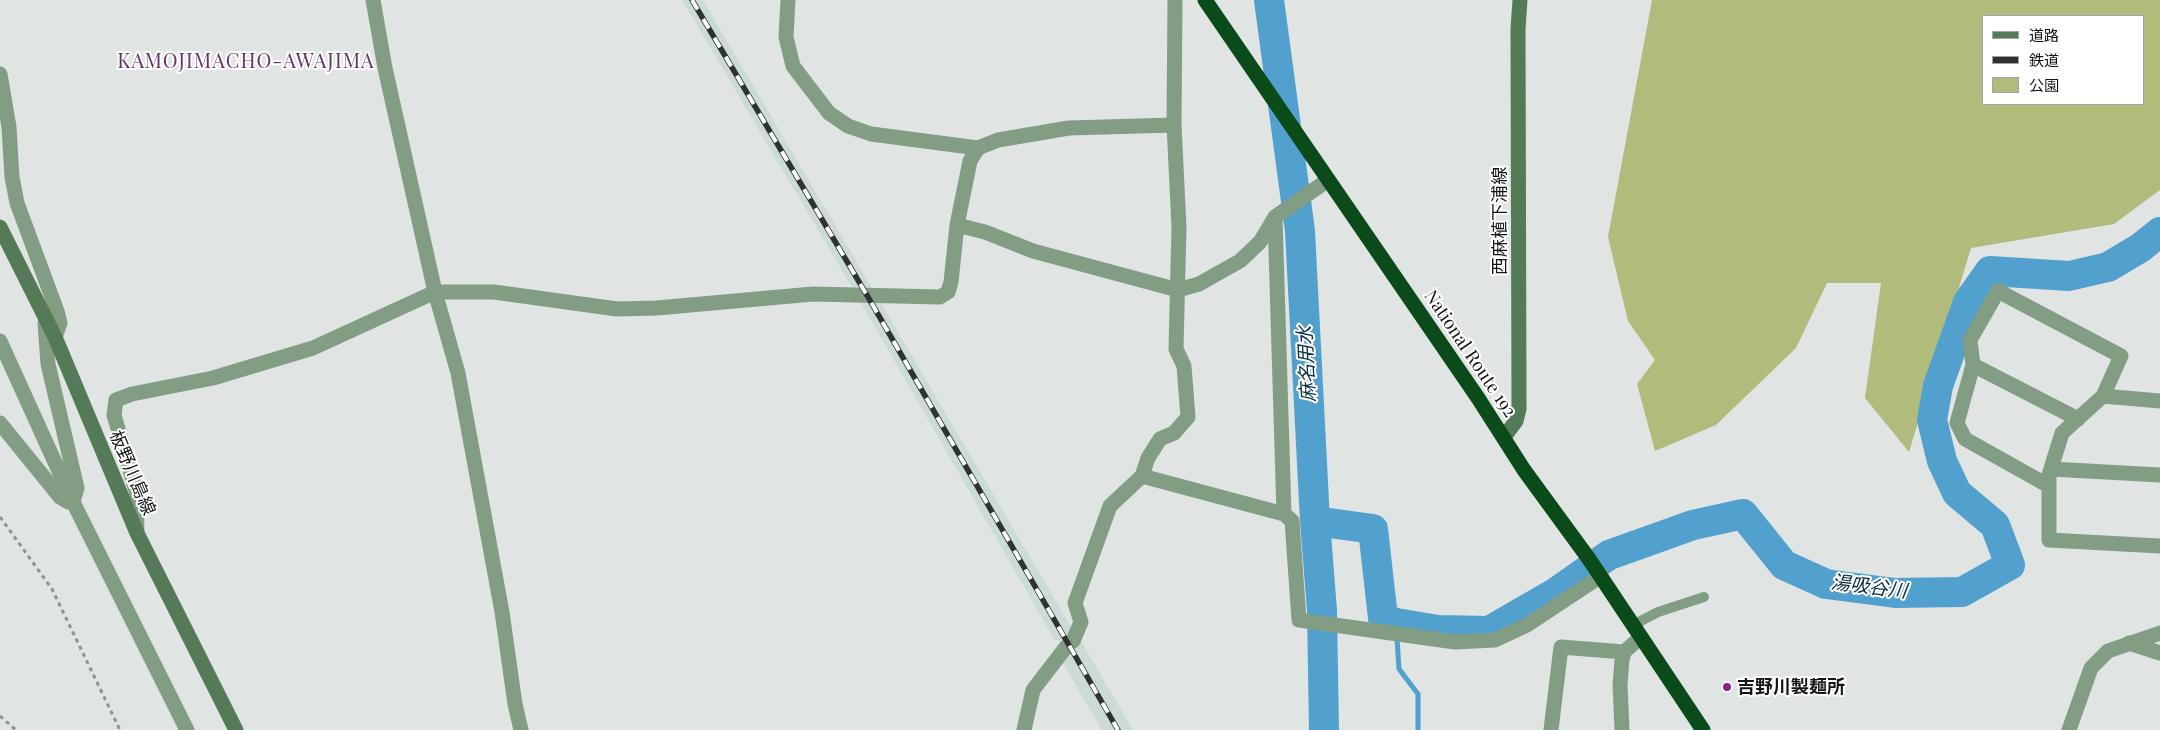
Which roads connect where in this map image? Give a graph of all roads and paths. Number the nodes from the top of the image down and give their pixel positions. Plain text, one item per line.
1 (373, 0) edge
2 (788, 0) edge
3 (1175, 0) edge
4 (1205, 0) edge
5 (1520, 0) edge
6 (0, 74) edge
7 (1174, 125) junction
8 (978, 148) junction
9 (1328, 180) junction
10 (1278, 214) junction
11 (957, 225) junction
12 (0, 227) edge
13 (1178, 290) junction
14 (435, 292) junction
15 (45, 322) junction
16 (55, 338) junction
17 (0, 341) edge
18 (1973, 365) junction
19 (2103, 396) junction
20 (2160, 401) edge
21 (2078, 419) junction
22 (0, 423) edge
23 (1504, 437) junction
24 (2051, 469) junction
25 (2160, 475) edge
26 (1142, 476) junction
27 (2049, 486) junction
28 (73, 502) junction
29 (1284, 514) junction
30 (0, 517) edge
31 (137, 533) junction
32 (2160, 546) edge
33 (1600, 575) junction
34 (1704, 597) dead end
35 (1637, 631) junction
36 (2160, 633) edge
37 (2129, 643) junction
38 (1624, 652) junction
39 (2160, 653) edge
40 (0, 716) edge
41 (16, 730) edge
42 (120, 730) edge
43 (187, 730) edge
44 (236, 730) edge
45 (521, 730) edge
46 (1024, 730) edge
47 (1551, 730) edge
48 (1622, 730) edge
49 (1703, 730) edge
50 (2069, 730) edge

1 - 14 street
2 - 8 street
3 - 7 street
4 - 9 highway, National Route 192
5 - 23 main road, 西麻植下浦線
6 - 16 street
7 - 8 street
7 - 13 street
8 - 11 street
9 - 10 street
9 - 23 highway, National Route 192
10 - 13 street
10 - 29 street
11 - 13 street
11 - 14 street
12 - 15 main road, 板野川島線
13 - 26 street
14 - 31 street
14 - 45 street
15 - 16 main road, 板野川島線
15 - 28 street
16 - 31 main road, 板野川島線
17 - 28 street
18 - 19 street
18 - 21 street
18 - 27 street
19 - 20 street
19 - 21 street
21 - 24 street
22 - 28 street
23 - 33 highway, National Route 192
24 - 25 street
24 - 27 street
26 - 29 street
26 - 46 street
27 - 32 street
28 - 43 street
29 - 33 street
30 - 42 path
31 - 44 main road, 板野川島線
33 - 35 highway, National Route 192
34 - 35 lane
35 - 38 street
35 - 49 highway, National Route 192
36 - 37 street
37 - 39 street
37 - 50 street
38 - 47 street
38 - 48 street
40 - 41 path

